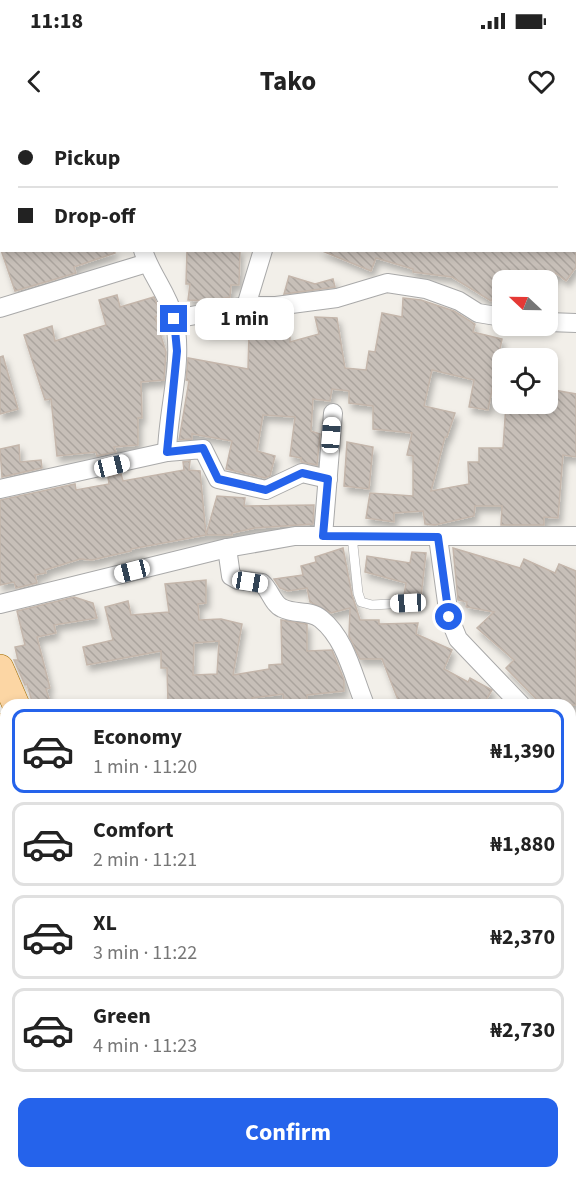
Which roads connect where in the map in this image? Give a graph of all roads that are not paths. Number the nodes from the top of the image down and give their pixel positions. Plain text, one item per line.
1 (262, 252) edge
2 (145, 257) edge
3 (246, 306) junction
4 (0, 308) edge
5 (492, 315) edge
6 (174, 319) junction
7 (558, 322) edge
8 (576, 323) edge
9 (333, 413) dead end
10 (167, 452) junction
11 (328, 479) junction
12 (0, 489) edge
13 (323, 536) junction
14 (351, 536) junction
15 (576, 536) edge
16 (438, 537) junction
17 (227, 548) junction
18 (408, 603) dead end
19 (0, 604) edge
20 (0, 668) edge
21 (13, 699) edge
22 (363, 699) edge
23 (515, 699) edge

1 - 3 street
2 - 4 street
2 - 6 street
3 - 5 street
3 - 6 street
6 - 10 street
7 - 8 street
9 - 11 street
10 - 11 street
10 - 12 street
11 - 13 street
13 - 14 street
13 - 17 street
14 - 16 street
14 - 18 lane
15 - 16 street
16 - 23 street
17 - 19 street
17 - 22 street
20 - 21 main road

